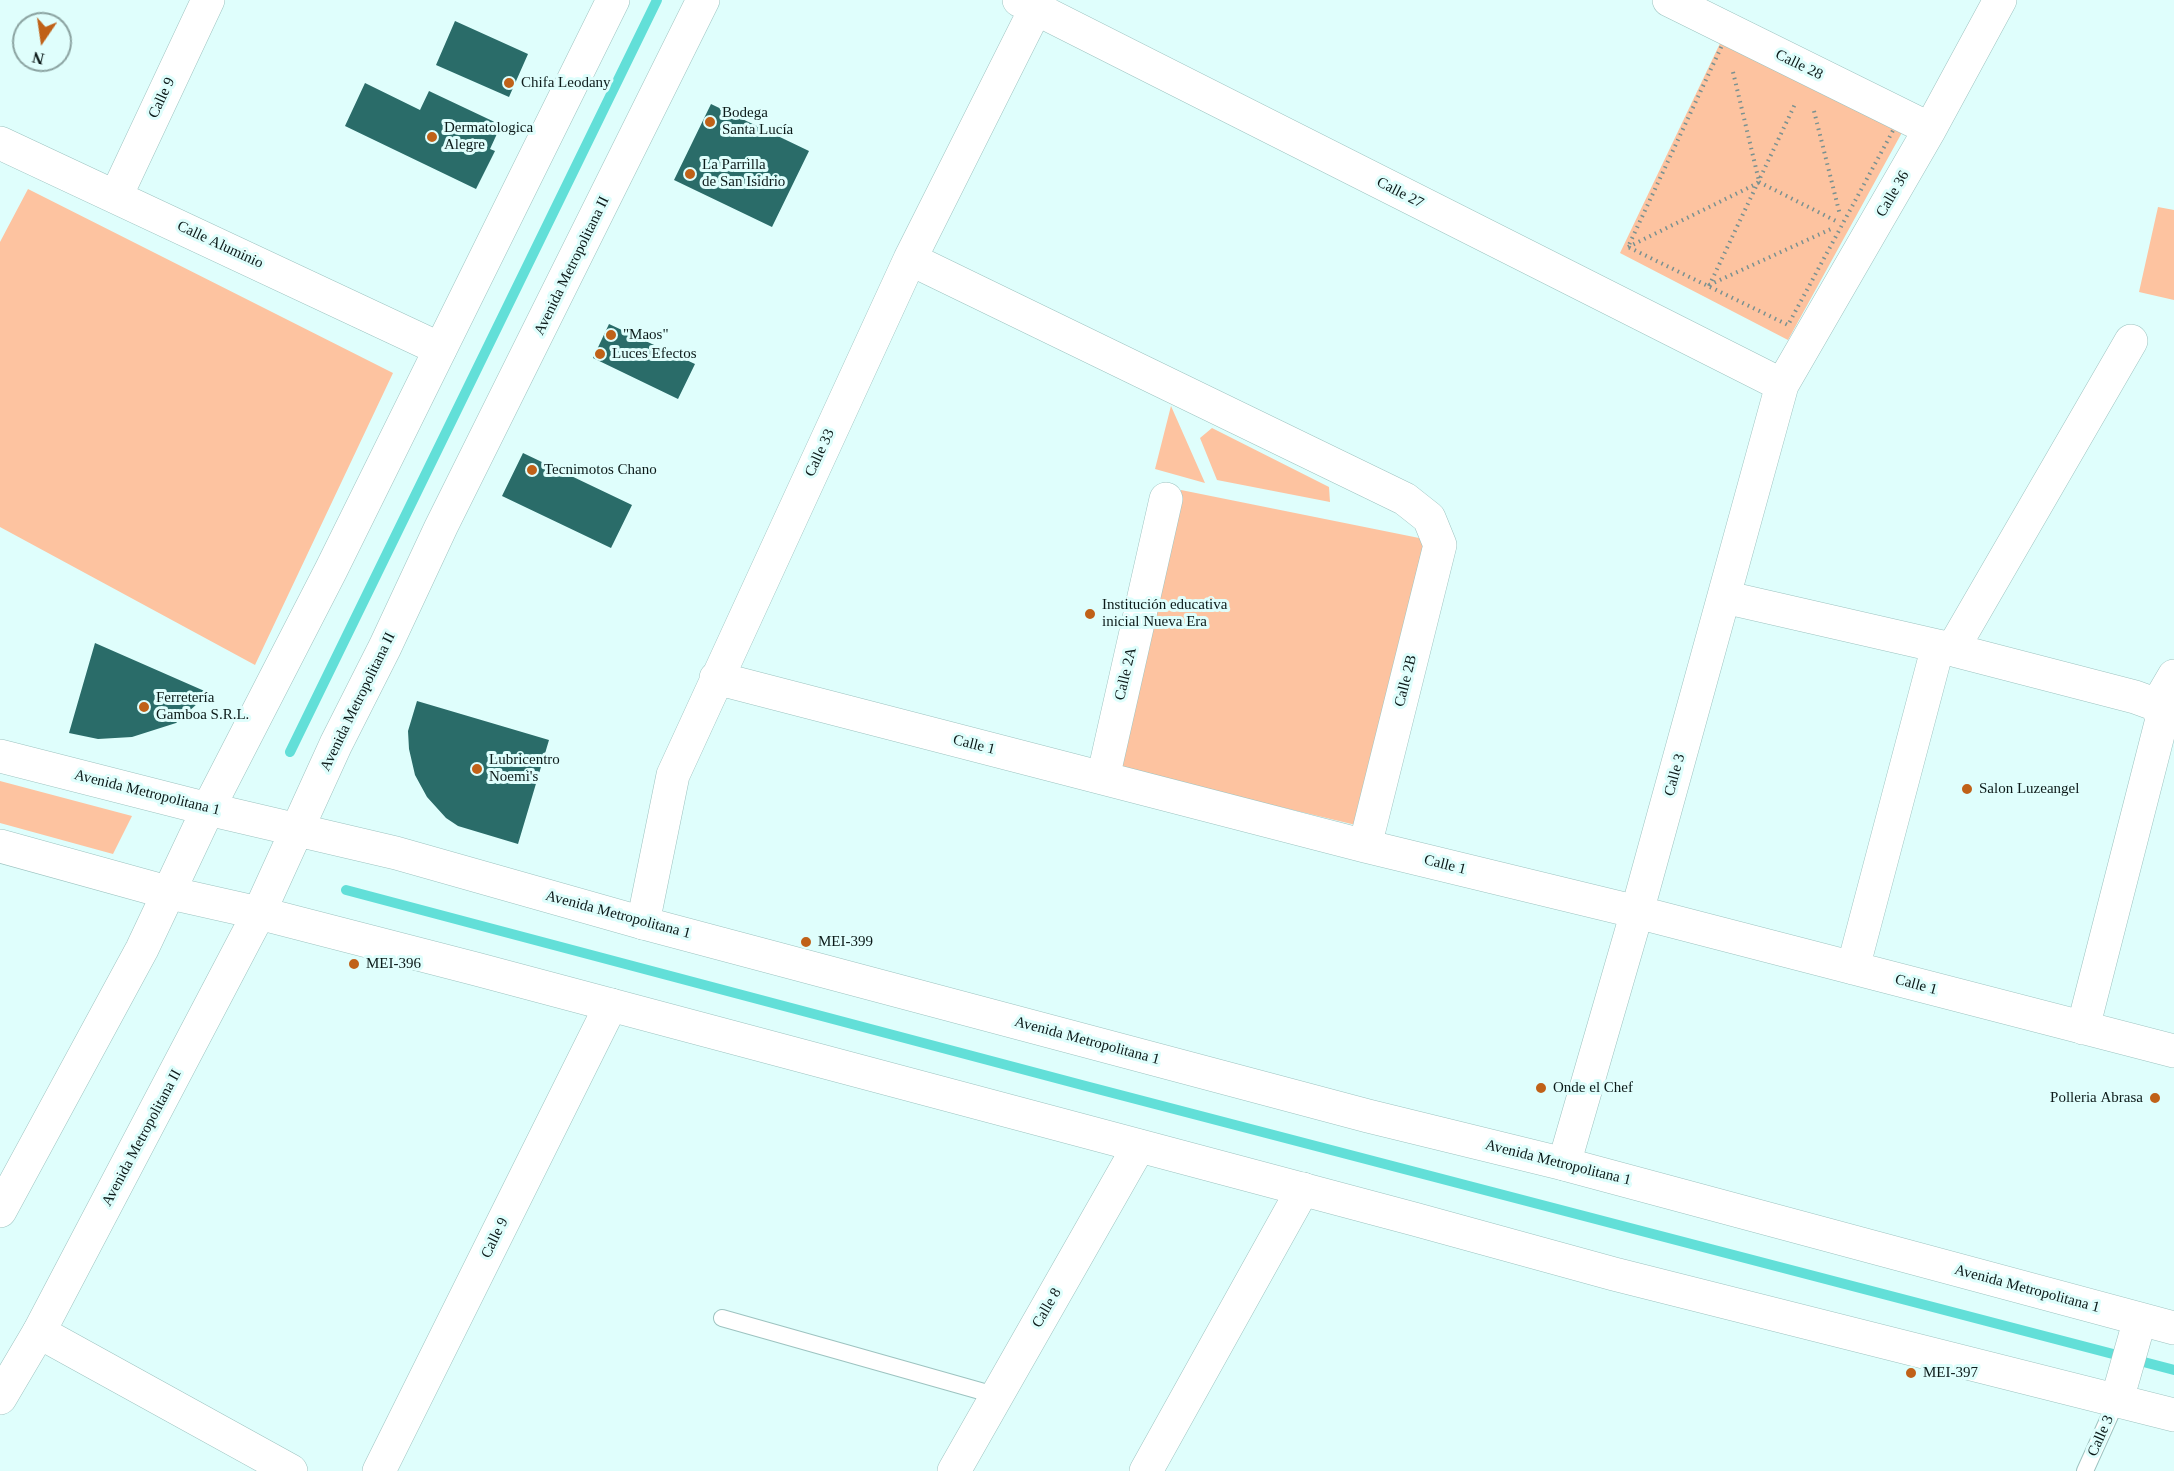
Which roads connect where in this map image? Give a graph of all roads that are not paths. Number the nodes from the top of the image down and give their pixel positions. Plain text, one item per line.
1 (208, 0) edge
2 (613, 0) edge
3 (703, 0) edge
4 (1669, 0) edge
5 (2000, 0) edge
6 (1031, 3) edge
7 (1930, 129) junction
8 (0, 143) edge
9 (116, 196) junction
10 (910, 259) junction
11 (2131, 341) dead end
12 (440, 349) junction
13 (1782, 385) junction
14 (1166, 499) dead end
15 (1724, 597) junction
16 (1945, 648) junction
17 (2174, 676) edge
18 (716, 678) junction
19 (2157, 705) junction
20 (0, 756) edge
21 (1103, 778) junction
22 (208, 809) junction
23 (297, 829) junction
24 (0, 846) edge
25 (1365, 846) junction
26 (170, 893) junction
27 (1637, 912) junction
28 (259, 913) junction
29 (643, 922) junction
30 (1853, 968) junction
31 (611, 1005) junction
32 (2083, 1028) junction
33 (2174, 1052) edge
34 (1139, 1146) junction
35 (1564, 1164) junction
36 (1303, 1189) junction
37 (0, 1211) edge
38 (722, 1318) dead end
39 (2138, 1327) junction
40 (2174, 1328) edge
41 (39, 1332) junction
42 (2119, 1391) junction
43 (998, 1396) junction
44 (0, 1398) edge
45 (2174, 1415) edge
46 (291, 1471) edge
47 (379, 1471) edge
48 (954, 1471) edge
49 (1146, 1471) edge
50 (2085, 1471) edge

1 - 9 street, Calle 9
2 - 12 street
3 - 23 street, Avenida Metropolitana II
4 - 7 street, Calle 28
5 - 7 street, Calle 36
6 - 10 street, Calle 33
6 - 13 street, Calle 27
7 - 13 street, Calle 36
8 - 9 street, Calle Aluminio
9 - 12 street, Calle Aluminio
10 - 18 street, Calle 33
10 - 25 street, Calle 2B
11 - 16 street
12 - 22 street
13 - 15 street, Calle 3
14 - 21 street, Calle 2A
15 - 16 street
15 - 27 street, Calle 3
16 - 19 street
16 - 30 street
17 - 19 street
18 - 21 street, Calle 1
18 - 29 street, Calle 33
19 - 32 street
20 - 22 street, Avenida Metropolitana 1
21 - 25 street, Calle 1
22 - 23 street, Avenida Metropolitana 1
22 - 26 street
23 - 28 street, Avenida Metropolitana II
23 - 29 street, Avenida Metropolitana 1
24 - 26 street
25 - 27 street, Calle 1
26 - 28 street
26 - 37 street
27 - 30 street, Calle 1
27 - 35 street, Calle 3
28 - 31 street
28 - 41 street, Avenida Metropolitana II
29 - 35 street, Avenida Metropolitana 1
30 - 32 street, Calle 1
31 - 34 street
31 - 47 street, Calle 9
32 - 33 street, Calle 1
34 - 36 street
34 - 43 street, Calle 8
35 - 39 street, Avenida Metropolitana 1
36 - 42 street
36 - 49 street
38 - 43 lane
39 - 40 street, Avenida Metropolitana 1
39 - 42 street
41 - 44 street, Avenida Metropolitana II
41 - 46 street
42 - 45 street
42 - 50 lane, Calle 3
43 - 48 street, Calle 8

